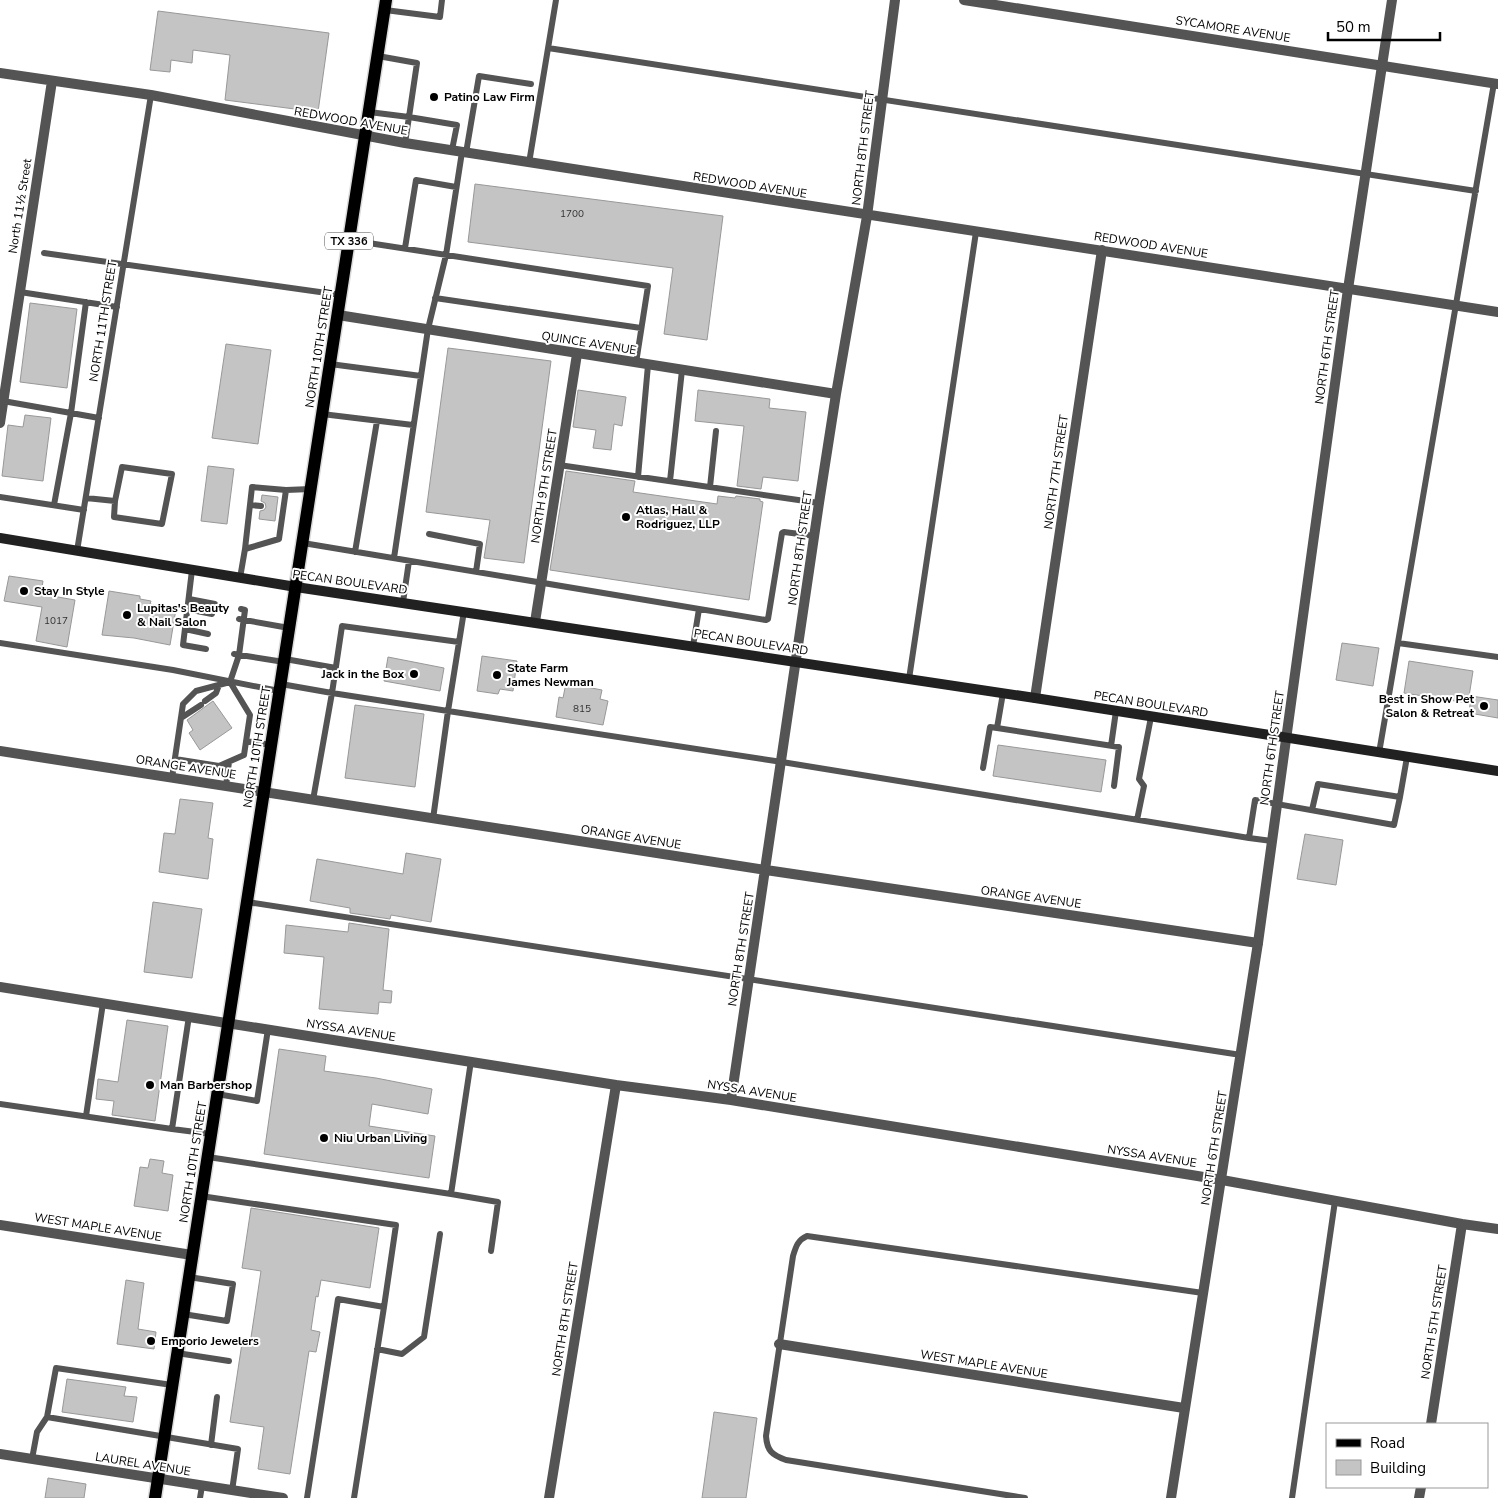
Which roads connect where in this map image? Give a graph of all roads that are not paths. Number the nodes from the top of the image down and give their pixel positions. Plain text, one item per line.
1 (442, 0) edge
2 (556, 0) edge
3 (895, 0) edge
4 (964, 0) edge
5 (1392, 0) edge
6 (386, 5) edge
7 (548, 48) junction
8 (378, 56) junction
9 (1382, 65) junction
10 (0, 73) edge
11 (52, 81) junction
12 (1496, 83) edge
13 (531, 84) dead end
14 (152, 95) junction
15 (882, 100) junction
16 (369, 112) junction
17 (409, 117) junction
18 (365, 137) junction
19 (405, 143) junction
20 (460, 152) junction
21 (529, 163) junction
22 (1365, 174) junction
23 (456, 187) junction
24 (1476, 191) junction
25 (867, 216) junction
26 (976, 232) junction
27 (349, 240) junction
28 (405, 248) junction
29 (1102, 250) junction
30 (44, 253) dead end
31 (446, 255) junction
32 (124, 265) junction
33 (1348, 289) junction
34 (20, 292) junction
35 (341, 295) junction
36 (435, 298) junction
37 (86, 302) junction
38 (1457, 306) junction
39 (117, 307) junction
40 (1498, 312) edge
41 (338, 315) junction
42 (641, 328) junction
43 (428, 329) junction
44 (577, 354) junction
45 (636, 363) junction
46 (330, 364) junction
47 (648, 365) junction
48 (682, 370) junction
49 (421, 376) junction
50 (836, 394) junction
51 (3, 401) junction
52 (70, 413) junction
53 (322, 414) junction
54 (99, 418) junction
55 (377, 421) junction
56 (0, 423) edge
57 (413, 425) junction
58 (716, 431) dead end
59 (559, 465) junction
60 (638, 477) junction
61 (670, 482) junction
62 (710, 487) junction
63 (311, 489) junction
64 (286, 490) junction
65 (0, 497) edge
66 (86, 498) junction
67 (115, 501) junction
68 (819, 503) junction
69 (54, 505) junction
70 (250, 505) junction
71 (261, 506) dead end
72 (84, 510) junction
73 (429, 534) dead end
74 (815, 536) junction
75 (0, 538) edge
76 (302, 543) junction
77 (245, 548) junction
78 (77, 551) junction
79 (355, 552) junction
80 (394, 558) junction
81 (409, 561) junction
82 (192, 570) junction
83 (476, 572) junction
84 (240, 578) junction
85 (541, 584) junction
86 (296, 586) junction
87 (189, 599) junction
88 (403, 602) junction
89 (215, 604) dead end
90 (187, 609) junction
91 (241, 609) dead end
92 (699, 609) junction
93 (464, 611) junction
94 (212, 614) dead end
95 (241, 620) junction
96 (535, 622) junction
97 (289, 628) junction
98 (185, 629) junction
99 (208, 634) dead end
100 (459, 642) junction
101 (0, 643) edge
102 (1398, 643) junction
103 (693, 646) junction
104 (206, 649) dead end
105 (237, 654) junction
106 (1498, 657) edge
107 (284, 660) junction
108 (796, 662) junction
109 (336, 668) junction
110 (909, 679) junction
111 (230, 682) junction
112 (219, 685) junction
113 (280, 688) junction
114 (332, 693) junction
115 (1003, 693) junction
116 (1035, 698) junction
117 (448, 711) junction
118 (1116, 711) junction
119 (1151, 717) junction
120 (181, 718) junction
121 (997, 728) junction
122 (1285, 738) junction
123 (246, 741) junction
124 (271, 745) junction
125 (1111, 746) junction
126 (0, 751) edge
127 (1379, 753) junction
128 (1407, 757) junction
129 (175, 759) junction
130 (228, 762) junction
131 (782, 762) junction
132 (983, 768) dead end
133 (1498, 771) edge
134 (172, 778) junction
135 (226, 786) junction
136 (1114, 786) dead end
137 (264, 792) junction
138 (1400, 797) junction
139 (314, 800) junction
140 (1277, 804) junction
141 (1312, 810) junction
142 (432, 819) junction
143 (1137, 820) junction
144 (1250, 838) junction
145 (1272, 841) junction
146 (766, 870) junction
147 (247, 902) junction
148 (1258, 943) junction
149 (749, 979) junction
150 (0, 987) edge
151 (103, 1003) junction
152 (189, 1016) junction
153 (228, 1022) junction
154 (268, 1029) junction
155 (1241, 1055) junction
156 (471, 1061) junction
157 (616, 1085) junction
158 (217, 1094) junction
159 (731, 1100) junction
160 (0, 1104) edge
161 (86, 1116) junction
162 (172, 1129) junction
163 (211, 1134) junction
164 (208, 1157) junction
165 (1222, 1180) junction
166 (451, 1194) junction
167 (201, 1196) junction
168 (1335, 1201) junction
169 (1462, 1224) junction
170 (0, 1225) edge
171 (1498, 1229) edge
172 (440, 1234) dead end
173 (491, 1251) dead end
174 (192, 1255) junction
175 (189, 1277) junction
176 (1203, 1293) junction
177 (384, 1307) junction
178 (183, 1314) junction
179 (780, 1344) junction
180 (377, 1349) junction
181 (177, 1353) junction
182 (229, 1361) dead end
183 (172, 1385) junction
184 (217, 1397) dead end
185 (1184, 1408) junction
186 (47, 1417) junction
187 (1431, 1423) edge
188 (164, 1437) junction
189 (211, 1444) junction
190 (0, 1454) edge
191 (32, 1459) junction
192 (158, 1480) junction
193 (202, 1486) junction
194 (232, 1490) junction
195 (155, 1498) edge
196 (200, 1498) edge
197 (283, 1498) edge
198 (307, 1498) edge
199 (354, 1498) edge
200 (549, 1498) edge
201 (1025, 1498) edge
202 (1171, 1498) edge
203 (1292, 1498) edge

1 - 6 lane
2 - 7 lane
3 - 15 street, NORTH 8TH STREET
4 - 9 street, SYCAMORE AVENUE
5 - 9 street, NORTH 6TH STREET
6 - 8 main road, NORTH 10TH STREET / TX 336
7 - 15 lane
7 - 21 lane
8 - 16 main road, NORTH 10TH STREET / TX 336
8 - 17 lane
9 - 12 street, SYCAMORE AVENUE
9 - 22 street, NORTH 6TH STREET
10 - 11 street, REDWOOD AVENUE
11 - 14 street, REDWOOD AVENUE
11 - 34 street, North 11½ Street
12 - 24 lane
13 - 20 lane
14 - 18 street, REDWOOD AVENUE
14 - 32 lane, NORTH 11TH STREET
15 - 22 lane
15 - 25 street, NORTH 8TH STREET
16 - 17 lane
16 - 18 main road, NORTH 10TH STREET / TX 336
17 - 19 lane
17 - 20 lane
18 - 19 street, REDWOOD AVENUE
18 - 27 main road, NORTH 10TH STREET / TX 336
19 - 20 street, REDWOOD AVENUE
20 - 21 street, REDWOOD AVENUE
20 - 23 lane
21 - 25 street, REDWOOD AVENUE
22 - 24 lane
22 - 33 street, NORTH 6TH STREET
23 - 28 lane
23 - 31 lane
24 - 38 lane
25 - 26 street, REDWOOD AVENUE
25 - 50 street, NORTH 8TH STREET
26 - 29 street, REDWOOD AVENUE
26 - 110 lane
27 - 28 lane
27 - 35 main road, NORTH 10TH STREET / TX 336
28 - 31 lane
29 - 33 street, REDWOOD AVENUE
29 - 116 street, NORTH 7TH STREET
30 - 32 lane
31 - 36 lane
31 - 42 lane
32 - 35 lane
32 - 39 lane, NORTH 11TH STREET
33 - 38 street, REDWOOD AVENUE
33 - 122 street, NORTH 6TH STREET
34 - 37 lane
34 - 51 street, North 11½ Street
35 - 41 main road, NORTH 10TH STREET / TX 336
36 - 42 lane
36 - 43 lane
37 - 39 lane
37 - 52 lane
38 - 40 street, REDWOOD AVENUE
38 - 102 lane
39 - 54 lane, NORTH 11TH STREET
41 - 43 street, QUINCE AVENUE
41 - 46 main road, NORTH 10TH STREET / TX 336
42 - 45 lane
43 - 44 street, QUINCE AVENUE
43 - 49 lane
44 - 45 street, QUINCE AVENUE
44 - 59 street, NORTH 9TH STREET
45 - 47 street, QUINCE AVENUE
46 - 49 lane
46 - 53 main road, NORTH 10TH STREET / TX 336
47 - 48 street, QUINCE AVENUE
47 - 60 lane
48 - 50 street, QUINCE AVENUE
48 - 61 lane
49 - 57 lane
50 - 68 street, NORTH 8TH STREET
51 - 52 lane
51 - 56 street, North 11½ Street
52 - 54 lane
52 - 69 lane
53 - 55 lane
53 - 63 main road, NORTH 10TH STREET / TX 336
54 - 66 lane, NORTH 11TH STREET
55 - 57 lane
55 - 79 lane
57 - 80 lane
58 - 62 lane
59 - 60 lane
59 - 85 street, NORTH 9TH STREET
60 - 61 lane
61 - 62 lane
62 - 68 lane
63 - 64 lane
63 - 76 main road, NORTH 10TH STREET / TX 336
64 - 70 lane
64 - 77 lane
65 - 69 lane
66 - 67 lane
66 - 72 lane, NORTH 11TH STREET
67 - 67 lane
68 - 74 street, NORTH 8TH STREET
69 - 72 lane
70 - 71 lane
70 - 77 lane
72 - 78 lane, NORTH 11TH STREET
73 - 83 lane
74 - 92 lane
74 - 108 street, NORTH 8TH STREET
75 - 78 main road, PECAN BOULEVARD
76 - 79 lane
76 - 86 main road, NORTH 10TH STREET / TX 336
77 - 84 lane
78 - 82 main road, PECAN BOULEVARD
79 - 80 lane
80 - 81 lane
81 - 83 lane
81 - 88 lane
82 - 84 main road, PECAN BOULEVARD
82 - 87 lane
83 - 85 lane
84 - 86 main road, PECAN BOULEVARD
85 - 92 lane
85 - 96 street, NORTH 9TH STREET
86 - 88 main road, PECAN BOULEVARD
86 - 97 main road, NORTH 10TH STREET / TX 336
87 - 89 lane
87 - 90 lane
88 - 93 main road, PECAN BOULEVARD
90 - 94 lane
90 - 98 lane
91 - 95 lane
92 - 103 lane
93 - 96 main road, PECAN BOULEVARD
93 - 100 lane
95 - 97 lane
95 - 105 lane
96 - 103 main road, PECAN BOULEVARD
97 - 107 main road, NORTH 10TH STREET / TX 336
98 - 99 lane
98 - 104 lane
100 - 109 lane
100 - 117 lane
101 - 111 lane
102 - 106 lane
102 - 127 lane
103 - 108 main road, PECAN BOULEVARD
105 - 107 lane
105 - 111 lane
107 - 109 lane
107 - 113 main road, NORTH 10TH STREET / TX 336
108 - 110 main road, PECAN BOULEVARD
108 - 131 street, NORTH 8TH STREET
109 - 114 lane
110 - 115 main road, PECAN BOULEVARD
111 - 112 lane
111 - 113 lane
111 - 123 lane
112 - 120 lane
112 - 120 lane
113 - 114 lane
113 - 124 main road, NORTH 10TH STREET / TX 336
114 - 117 lane
114 - 139 lane
115 - 116 main road, PECAN BOULEVARD
115 - 121 lane
116 - 118 main road, PECAN BOULEVARD
117 - 131 lane
117 - 142 lane
118 - 119 main road, PECAN BOULEVARD
118 - 125 lane
119 - 122 main road, PECAN BOULEVARD
119 - 143 lane
120 - 129 lane
121 - 125 lane
121 - 132 lane
122 - 127 main road, PECAN BOULEVARD
122 - 140 street, NORTH 6TH STREET
123 - 124 lane
123 - 130 lane
124 - 137 main road, NORTH 10TH STREET / TX 336
125 - 136 lane
126 - 134 street, ORANGE AVENUE
127 - 128 main road, PECAN BOULEVARD
128 - 133 main road, PECAN BOULEVARD
128 - 138 lane
129 - 130 lane
129 - 134 lane
130 - 135 lane
131 - 143 lane
131 - 146 street, NORTH 8TH STREET
134 - 135 street, ORANGE AVENUE
135 - 137 street, ORANGE AVENUE
137 - 139 street, ORANGE AVENUE
137 - 147 main road, NORTH 10TH STREET / TX 336
138 - 141 lane
138 - 141 lane
139 - 142 street, ORANGE AVENUE
140 - 141 lane
140 - 144 lane
140 - 145 street, NORTH 6TH STREET
142 - 146 street, ORANGE AVENUE
143 - 144 lane
144 - 145 lane
145 - 148 street, NORTH 6TH STREET
146 - 148 street, ORANGE AVENUE
146 - 149 street, NORTH 8TH STREET
147 - 149 lane
147 - 153 main road, NORTH 10TH STREET / TX 336
148 - 155 street, NORTH 6TH STREET
149 - 155 lane
149 - 159 street, NORTH 8TH STREET
150 - 151 street, NYSSA AVENUE
151 - 152 street, NYSSA AVENUE
151 - 161 lane
152 - 153 street, NYSSA AVENUE
152 - 162 lane
153 - 154 street, NYSSA AVENUE
153 - 158 main road, NORTH 10TH STREET / TX 336
154 - 156 street, NYSSA AVENUE
154 - 158 lane
155 - 165 street, NORTH 6TH STREET
156 - 157 street, NYSSA AVENUE
156 - 166 lane
157 - 159 street, NYSSA AVENUE
157 - 200 street, NORTH 8TH STREET
158 - 163 main road, NORTH 10TH STREET / TX 336
159 - 165 street, NYSSA AVENUE
160 - 161 lane
161 - 162 lane
162 - 163 lane
163 - 164 main road, NORTH 10TH STREET / TX 336
164 - 166 lane
164 - 167 main road, NORTH 10TH STREET / TX 336
165 - 168 street, NYSSA AVENUE
165 - 176 street, NORTH 6TH STREET
166 - 173 lane
167 - 174 main road, NORTH 10TH STREET / TX 336
167 - 177 lane
168 - 169 street, NYSSA AVENUE
168 - 203 lane
169 - 171 street, NYSSA AVENUE
169 - 187 street, NORTH 5TH STREET
170 - 174 street, WEST MAPLE AVENUE
172 - 180 lane
174 - 175 main road, NORTH 10TH STREET / TX 336
175 - 178 main road, NORTH 10TH STREET / TX 336
175 - 178 lane
176 - 179 lane
176 - 185 street, NORTH 6TH STREET
177 - 180 lane
177 - 198 lane
178 - 181 main road, NORTH 10TH STREET / TX 336
179 - 185 street, WEST MAPLE AVENUE
179 - 201 lane
180 - 199 lane
181 - 182 lane
181 - 183 main road, NORTH 10TH STREET / TX 336
183 - 186 lane
183 - 188 main road, NORTH 10TH STREET / TX 336
184 - 189 lane
185 - 202 street, NORTH 6TH STREET
186 - 188 lane
186 - 191 lane
188 - 189 lane
188 - 192 main road, NORTH 10TH STREET / TX 336
189 - 194 lane
190 - 191 street, LAUREL AVENUE
191 - 192 street, LAUREL AVENUE
192 - 193 street, LAUREL AVENUE
192 - 195 main road, NORTH 10TH STREET / TX 336
193 - 194 street, LAUREL AVENUE
193 - 196 lane
194 - 197 street, LAUREL AVENUE

